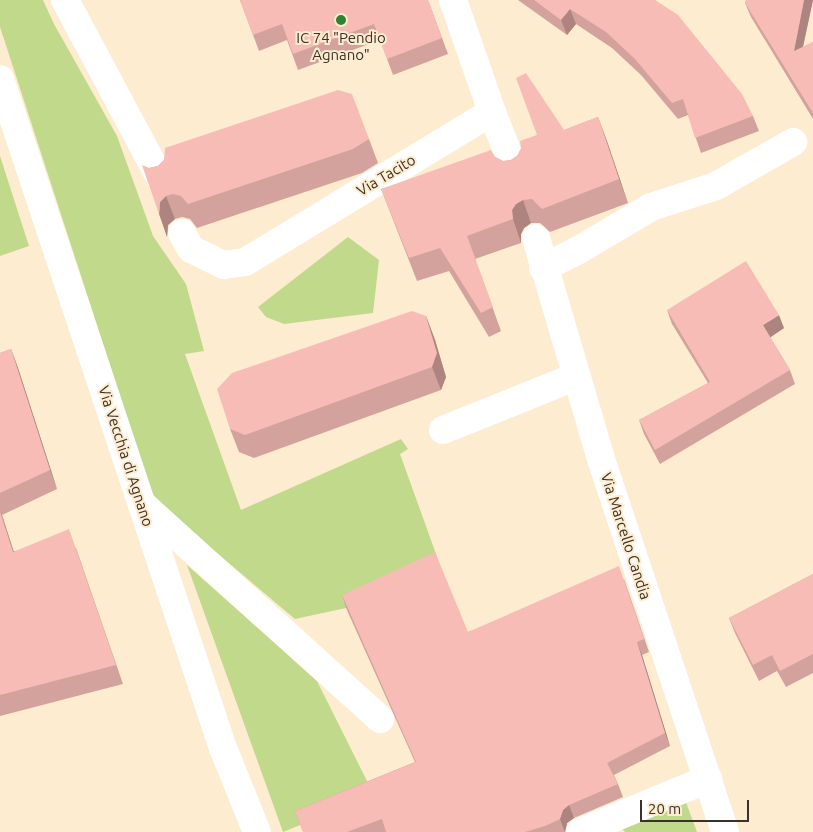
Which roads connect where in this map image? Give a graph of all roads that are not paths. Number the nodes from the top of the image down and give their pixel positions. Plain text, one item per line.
1 (65, 0) edge
2 (453, 0) edge
3 (0, 79) edge
4 (492, 112) junction
5 (793, 142) dead end
6 (514, 169) edge
7 (159, 176) edge
8 (182, 233) edge
9 (536, 238) edge
10 (543, 268) junction
11 (575, 377) junction
12 (443, 430) dead end
13 (141, 503) junction
14 (380, 719) dead end
15 (708, 779) junction
16 (257, 832) edge
17 (580, 832) edge
18 (725, 832) edge

1 - 7 street
2 - 4 street
3 - 13 street, Via Vecchia di Agnano
4 - 6 street
4 - 8 street, Via Tacito
5 - 10 street
9 - 10 street, Via Marcello Candia
10 - 11 street, Via Marcello Candia
11 - 12 street
11 - 15 street, Via Marcello Candia
13 - 14 street
13 - 16 street, Via Vecchia di Agnano
15 - 17 street
15 - 18 street, Via Marcello Candia

